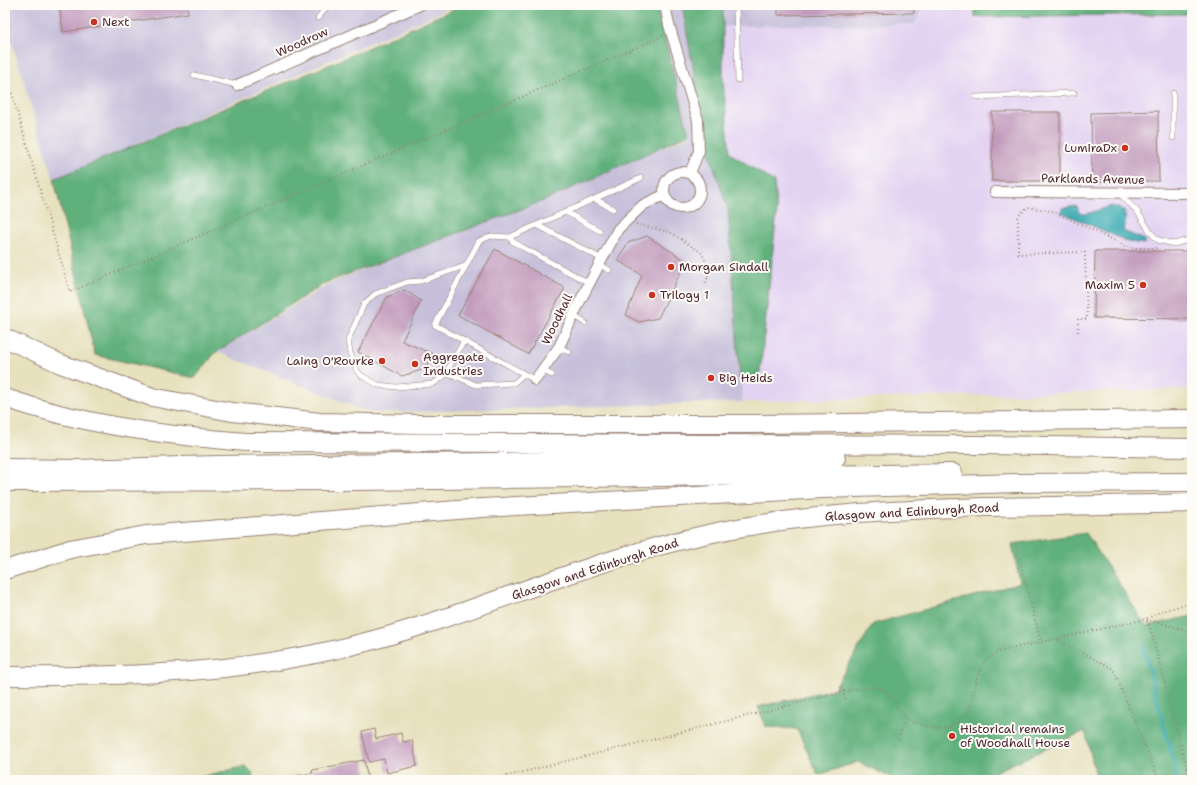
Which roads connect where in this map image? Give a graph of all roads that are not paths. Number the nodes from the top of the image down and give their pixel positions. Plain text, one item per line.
1 (328, 5) edge
2 (420, 5) edge
3 (665, 5) edge
4 (736, 5) edge
5 (318, 18) dead end
6 (194, 75) dead end
7 (738, 80) dead end
8 (236, 85) joint
9 (1173, 92) dead end
10 (1074, 93) dead end
11 (976, 97) dead end
12 (1173, 138) dead end
13 (690, 173) junction
14 (641, 178) dead end
15 (994, 192) dead end
16 (1119, 193) junction
17 (1192, 193) edge
18 (664, 195) junction
19 (595, 199) junction
20 (613, 209) dead end
21 (566, 212) junction
22 (537, 225) junction
23 (600, 231) dead end
24 (510, 237) junction
25 (1192, 239) edge
26 (601, 261) junction
27 (465, 266) junction
28 (608, 270) dead end
29 (589, 283) junction
30 (573, 315) junction
31 (585, 323) dead end
32 (5, 338) edge
33 (464, 341) junction
34 (559, 347) junction
35 (570, 352) dead end
36 (542, 370) junction
37 (446, 372) junction
38 (524, 374) junction
39 (552, 375) dead end
40 (535, 380) joint
41 (5, 398) edge
42 (1192, 419) edge
43 (271, 442) junction
44 (1192, 450) edge
45 (576, 462) junction
46 (5, 468) edge
47 (1192, 472) edge
48 (5, 482) edge
49 (1192, 482) edge
50 (1192, 503) edge
51 (5, 570) edge
52 (5, 676) edge

1 - 5 lane
2 - 8 street, Woodrow
3 - 13 street
4 - 7 lane
6 - 8 lane, Woodrow
9 - 12 lane
10 - 11 lane
13 - 18 street
13 - 18 street
14 - 19 lane
15 - 16 street, Parklands Avenue
16 - 17 street, Parklands Avenue
16 - 25 lane
18 - 26 street, Woodhall
19 - 20 lane
19 - 21 lane
21 - 22 lane
21 - 23 lane
22 - 24 lane
22 - 26 lane
24 - 27 lane, Woodhall
24 - 29 lane
26 - 28 lane
26 - 29 street, Woodhall
27 - 33 lane, Woodhall
27 - 37 lane
29 - 30 street, Woodhall
30 - 31 lane
30 - 34 street, Woodhall
32 - 42 highway
33 - 37 lane
33 - 38 lane, Woodhall
34 - 35 lane
34 - 36 street, Woodhall
36 - 39 lane
36 - 40 street, Woodhall
37 - 38 lane
38 - 40 lane, Woodhall
41 - 43 highway
43 - 44 highway
43 - 45 highway
44 - 45 highway
45 - 46 highway
47 - 48 highway
49 - 51 highway
50 - 52 highway, Glasgow and Edinburgh Road

